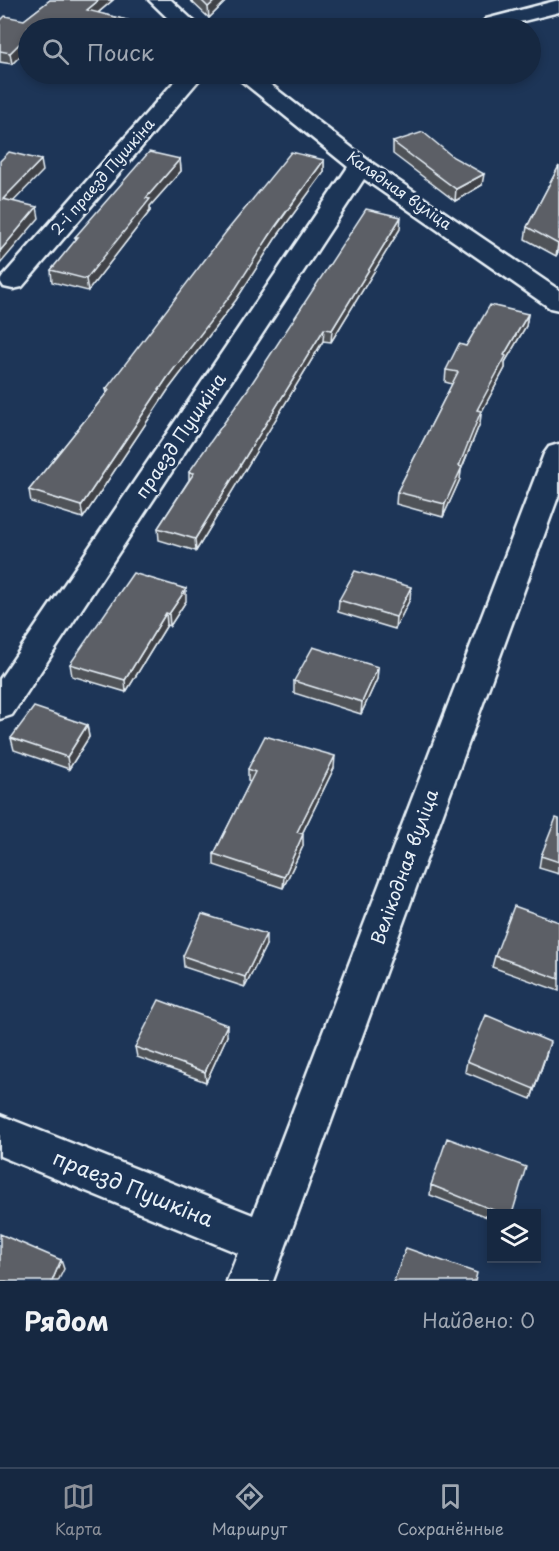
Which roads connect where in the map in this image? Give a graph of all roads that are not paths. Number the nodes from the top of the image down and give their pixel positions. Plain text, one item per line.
1 (159, 0) edge
2 (559, 6) edge
3 (179, 18) edge
4 (512, 18) edge
5 (184, 84) edge
6 (257, 84) edge
7 (361, 166) junction
8 (12, 281) dead end
9 (559, 302) edge
10 (559, 454) edge
11 (0, 706) edge
12 (0, 1135) edge
13 (265, 1242) junction
14 (250, 1281) edge

1 - 3 street
2 - 4 street
5 - 8 street, 2-і праезд Пушкіна
6 - 7 street, Калядная вуліца
7 - 9 street, Калядная вуліца
7 - 11 street, праезд Пушкіна
10 - 13 street, Велікодная вуліца
12 - 13 street, праезд Пушкіна
13 - 14 street, Велікодная вуліца

